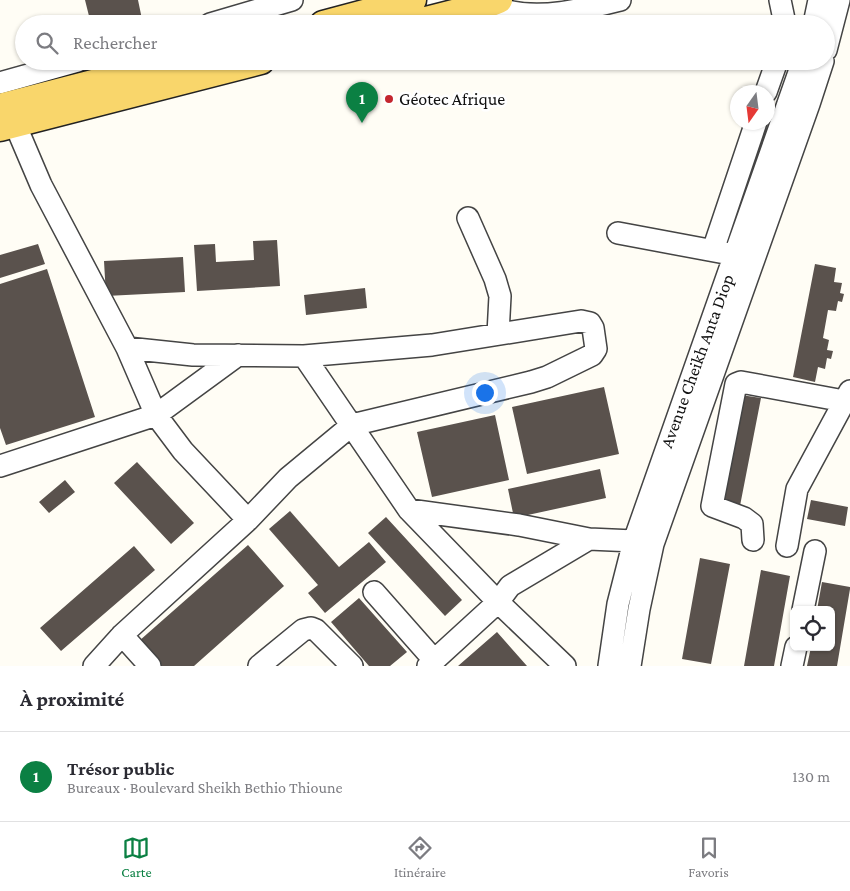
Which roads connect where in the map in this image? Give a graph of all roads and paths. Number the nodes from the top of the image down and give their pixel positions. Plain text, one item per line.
1 (292, 0) edge
2 (413, 0) edge
3 (620, 0) edge
4 (780, 0) edge
5 (819, 0) edge
6 (839, 0) edge
7 (494, 2) edge
8 (264, 4) edge
9 (234, 15) edge
10 (356, 15) edge
11 (444, 15) edge
12 (783, 15) edge
13 (816, 15) edge
14 (835, 15) edge
15 (46, 70) edge
16 (152, 70) edge
17 (222, 70) edge
18 (774, 70) edge
19 (800, 70) edge
20 (820, 70) edge
21 (0, 83) edge
22 (768, 85) edge
23 (5, 120) edge
24 (753, 130) edge
25 (468, 218) dead end
26 (618, 233) dead end
27 (713, 250) junction
28 (736, 254) junction
29 (498, 334) junction
30 (127, 348) junction
31 (238, 356) junction
32 (304, 356) junction
33 (847, 396) edge
34 (156, 415) junction
35 (352, 425) junction
36 (0, 466) edge
37 (409, 510) junction
38 (248, 520) junction
39 (589, 539) junction
40 (752, 540) dead end
41 (634, 541) junction
42 (787, 546) dead end
43 (815, 551) dead end
44 (374, 592) dead end
45 (498, 602) junction
46 (804, 606) edge
47 (122, 635) junction
48 (795, 651) edge
49 (431, 663) edge
50 (264, 664) edge
51 (94, 666) edge
52 (150, 666) edge
53 (352, 666) edge
54 (565, 666) edge
55 (609, 666) edge
56 (630, 666) edge
57 (792, 666) edge

1 - 8 street
2 - 10 main road
3 - 7 street
4 - 12 street
5 - 13 street
6 - 14 street
7 - 11 main road
8 - 9 street
15 - 21 street
16 - 23 main road
17 - 23 main road
18 - 22 street
19 - 28 street, Avenue Cheikh Anta Diop
20 - 56 street, Avenue Cheikh Anta Diop
23 - 30 street
24 - 27 street
25 - 29 street
26 - 27 street
27 - 28 street
28 - 41 street, Avenue Cheikh Anta Diop
29 - 32 street
29 - 35 street
30 - 31 street
30 - 34 street
31 - 32 street
31 - 34 street
32 - 35 street
33 - 40 street
33 - 42 street
34 - 36 street
34 - 38 street
35 - 37 street
35 - 38 street
37 - 39 street
37 - 45 street
38 - 47 street
39 - 41 street
39 - 45 street
41 - 55 street, Avenue Cheikh Anta Diop
43 - 46 street
44 - 49 street
45 - 49 street
45 - 54 street
47 - 51 street
47 - 52 street
48 - 57 street
50 - 53 street

